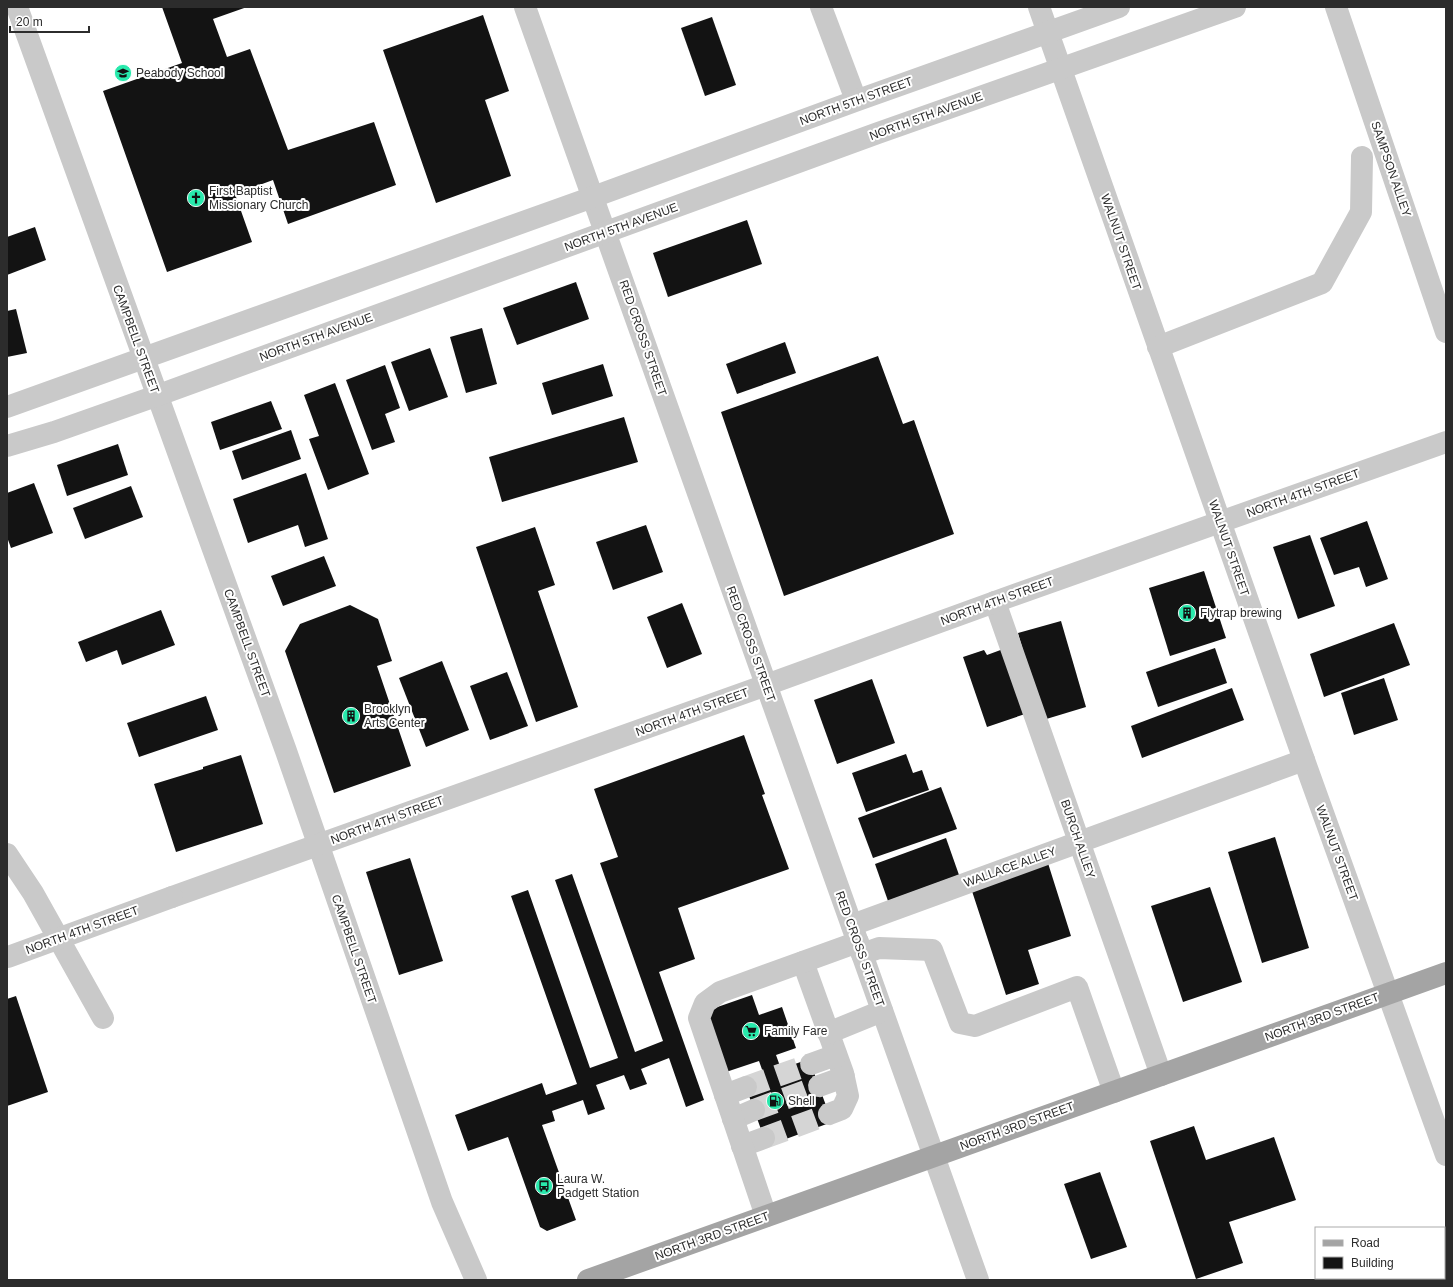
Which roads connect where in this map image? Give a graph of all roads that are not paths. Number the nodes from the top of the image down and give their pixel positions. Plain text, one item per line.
1 (17, 7) edge
2 (525, 7) edge
3 (821, 7) edge
4 (1039, 7) edge
5 (1120, 7) edge
6 (1235, 7) edge
7 (1336, 7) edge
8 (1048, 33) junction
9 (1060, 68) junction
10 (856, 100) junction
11 (1362, 157) dead end
12 (593, 197) junction
13 (606, 233) junction
14 (1446, 332) edge
15 (1158, 347) junction
16 (143, 358) junction
17 (156, 396) junction
18 (7, 406) edge
19 (1446, 442) edge
20 (7, 446) edge
21 (1220, 523) junction
22 (994, 602) junction
23 (766, 685) junction
24 (1304, 760) junction
25 (1079, 842) junction
26 (318, 845) junction
27 (7, 854) edge
28 (857, 940) junction
29 (8, 957) edge
30 (803, 962) junction
31 (1446, 973) edge
32 (1388, 993) junction
33 (882, 1011) junction
34 (102, 1018) dead end
35 (828, 1032) junction
36 (836, 1055) junction
37 (811, 1064) tunnel mouth
38 (1161, 1075) junction
39 (844, 1077) junction
40 (819, 1086) tunnel mouth
41 (746, 1087) tunnel mouth
42 (1114, 1092) junction
43 (725, 1095) junction
44 (754, 1110) tunnel mouth
45 (829, 1114) tunnel mouth
46 (733, 1119) junction
47 (764, 1138) tunnel mouth
48 (742, 1146) junction
49 (1446, 1155) edge
50 (934, 1156) junction
51 (766, 1216) junction
52 (476, 1280) edge
53 (588, 1280) edge
54 (978, 1280) edge

1 - 16 street, CAMPBELL STREET
2 - 12 street, RED CROSS STREET
3 - 10 street
4 - 8 street, WALNUT STREET
5 - 8 street, NORTH 5TH STREET
6 - 9 street, NORTH 5TH AVENUE
7 - 14 street, SAMPSON ALLEY
8 - 9 street, WALNUT STREET
8 - 10 street, NORTH 5TH STREET
9 - 13 street, NORTH 5TH AVENUE
9 - 15 street, WALNUT STREET
10 - 12 street, NORTH 5TH STREET
11 - 15 street
12 - 13 street, RED CROSS STREET
12 - 16 street
13 - 17 street, NORTH 5TH AVENUE
13 - 23 street, RED CROSS STREET
15 - 21 street, WALNUT STREET
16 - 17 street, CAMPBELL STREET
16 - 18 street
17 - 20 street, NORTH 5TH AVENUE
17 - 26 street, CAMPBELL STREET
19 - 21 street, NORTH 4TH STREET
21 - 22 street, NORTH 4TH STREET
21 - 24 street, WALNUT STREET
22 - 23 street, NORTH 4TH STREET
22 - 25 street, BURCH ALLEY
23 - 26 street, NORTH 4TH STREET
23 - 28 street, RED CROSS STREET
24 - 25 street, WALLACE ALLEY
24 - 32 street, WALNUT STREET
25 - 28 street, WALLACE ALLEY
25 - 38 street, BURCH ALLEY
26 - 29 street, NORTH 4TH STREET, bridge
26 - 52 street, CAMPBELL STREET
27 - 34 street
28 - 30 street
28 - 33 street, RED CROSS STREET
28 - 42 street
30 - 35 street
30 - 43 street
31 - 32 main road, NORTH 3RD STREET
32 - 38 main road, NORTH 3RD STREET
32 - 49 street, WALNUT STREET
33 - 35 street
33 - 50 street, RED CROSS STREET
35 - 36 street
36 - 37 street
36 - 39 street
38 - 42 main road, NORTH 3RD STREET
39 - 40 street
39 - 45 street
41 - 43 street
42 - 50 main road, NORTH 3RD STREET
43 - 46 street
44 - 46 street
46 - 48 street
47 - 48 street
48 - 51 street
50 - 51 main road, NORTH 3RD STREET
50 - 54 street, RED CROSS STREET
51 - 53 main road, NORTH 3RD STREET

